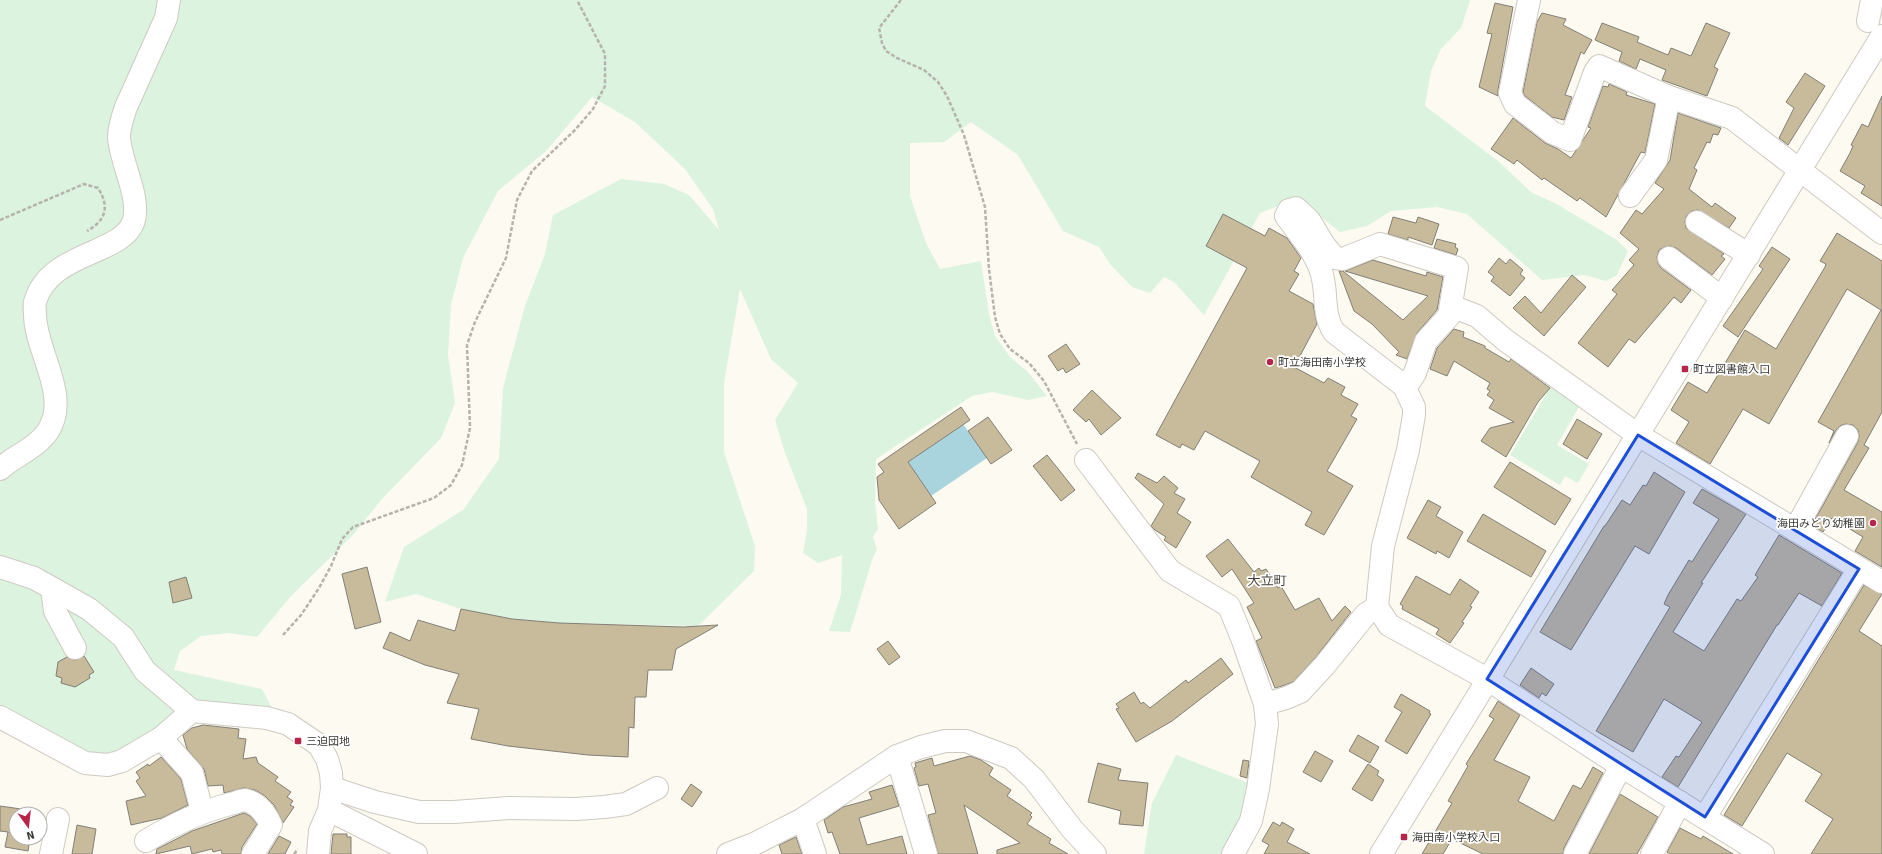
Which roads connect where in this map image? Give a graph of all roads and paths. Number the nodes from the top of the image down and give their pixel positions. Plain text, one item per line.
1 (169, 0) edge
2 (577, 0) edge
3 (901, 0) edge
4 (1529, 0) edge
5 (1872, 0) edge
6 (1875, 29) edge
7 (1669, 97) junction
8 (1801, 171) junction
9 (1630, 196) dead end
10 (0, 220) edge
11 (1697, 222) dead end
12 (85, 233) dead end
13 (1882, 233) edge
14 (1749, 255) junction
15 (1336, 258) junction
16 (1669, 258) dead end
17 (1722, 298) junction
18 (1451, 306) junction
19 (1410, 381) junction
20 (1414, 408) junction
21 (1638, 435) junction
22 (1847, 436) dead end
23 (1086, 460) joint
24 (0, 469) edge
25 (1795, 530) junction
26 (0, 567) edge
27 (1859, 569) junction
28 (1882, 582) edge
29 (52, 589) junction
30 (1377, 608) junction
31 (283, 635) dead end
32 (75, 648) dead end
33 (1487, 679) junction
34 (1265, 704) junction
35 (192, 710) junction
36 (0, 717) edge
37 (160, 738) junction
38 (897, 756) junction
39 (1621, 766) junction
40 (332, 788) junction
41 (658, 788) dead end
42 (1680, 802) junction
43 (329, 810) junction
44 (202, 811) junction
45 (1705, 817) junction
46 (58, 819) dead end
47 (803, 819) junction
48 (146, 841) dead end
49 (50, 854) edge
50 (253, 854) edge
51 (318, 854) edge
52 (414, 854) edge
53 (728, 854) edge
54 (815, 854) edge
55 (926, 854) edge
56 (1096, 854) edge
57 (1233, 854) edge
58 (1381, 854) edge
59 (1574, 854) edge
60 (1652, 854) edge
61 (1763, 854) edge

1 - 24 street
2 - 31 path
3 - 23 path
4 - 7 street
5 - 6 street
6 - 8 street
7 - 8 street
7 - 9 street
8 - 13 street
8 - 14 street
10 - 12 path
11 - 14 street
14 - 17 street
15 - 18 street
15 - 19 street
15 - 20 street
16 - 17 street
17 - 21 street
18 - 19 street
18 - 21 street
19 - 20 street
20 - 30 street
21 - 25 street
21 - 33 street
22 - 25 street
23 - 34 street
25 - 27 street
26 - 29 street
27 - 28 street
27 - 45 street
29 - 32 street
29 - 35 street
30 - 33 street
30 - 34 street
33 - 39 street
33 - 58 street
34 - 57 street
35 - 37 street
35 - 40 street
36 - 37 street
37 - 44 street
38 - 47 street
38 - 55 street
38 - 56 street
39 - 42 street
39 - 59 street
40 - 41 street
40 - 43 street
42 - 45 street
42 - 60 street
43 - 51 street
43 - 52 street
44 - 48 street
44 - 50 street
45 - 61 street
46 - 49 street
47 - 53 street
47 - 54 street

